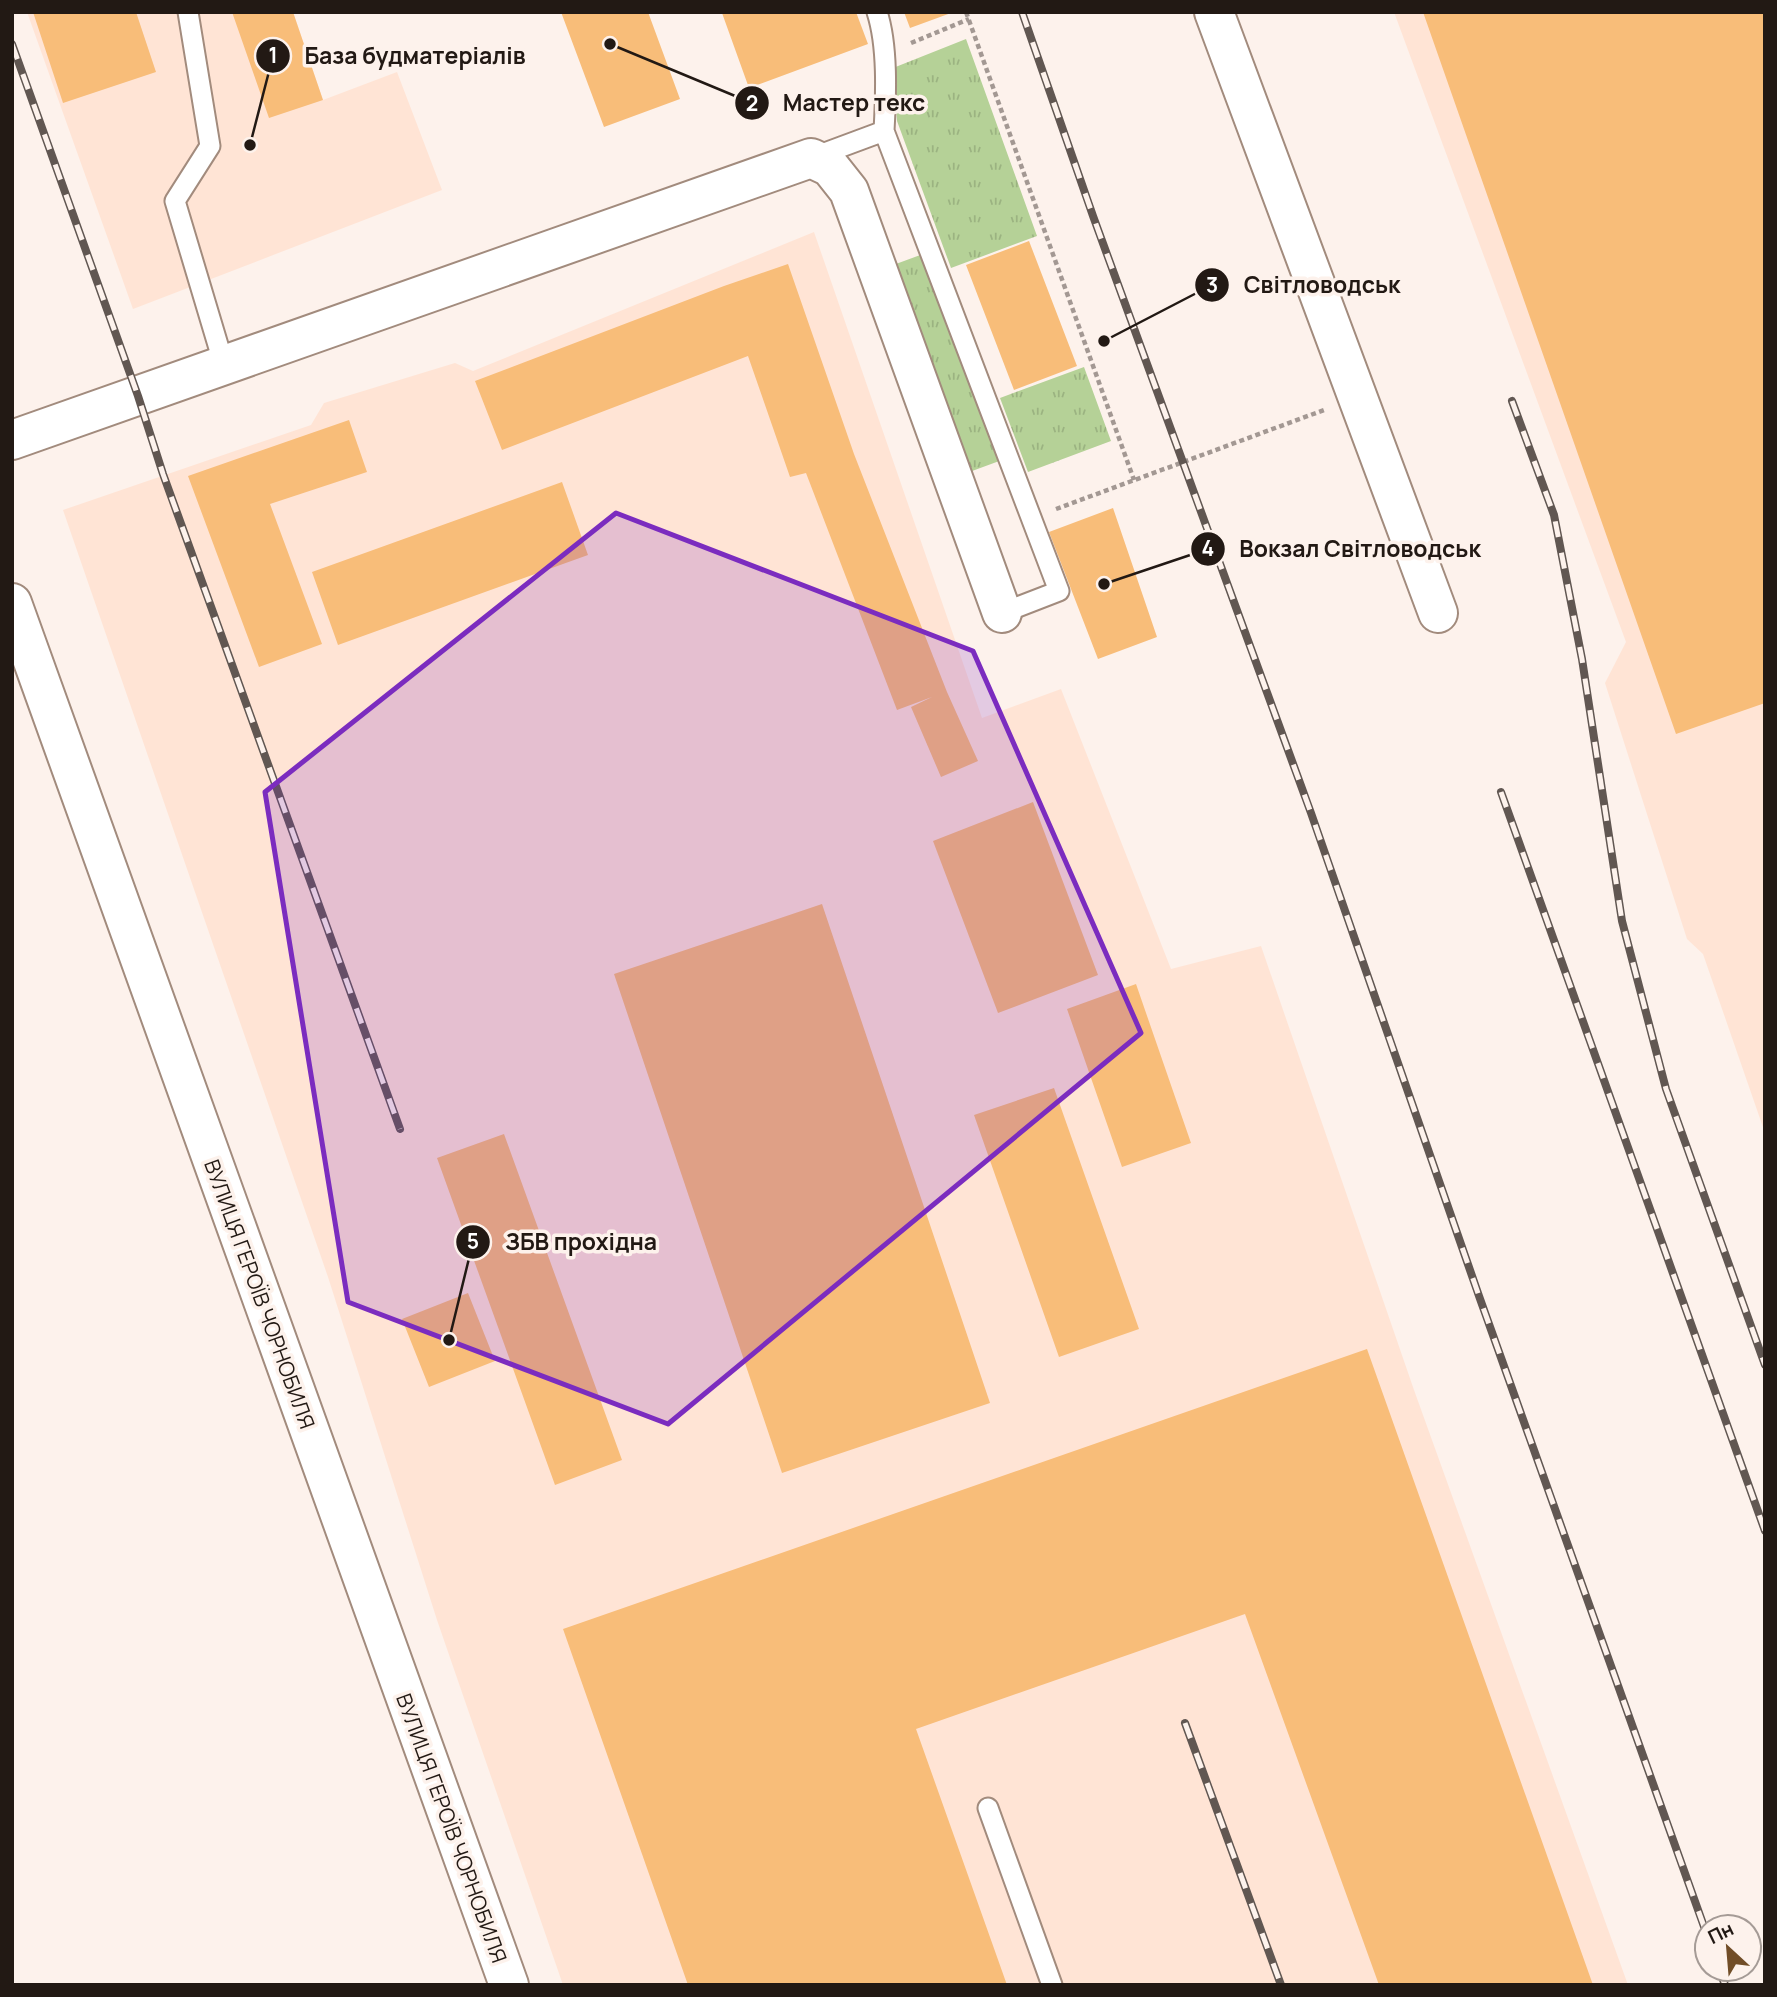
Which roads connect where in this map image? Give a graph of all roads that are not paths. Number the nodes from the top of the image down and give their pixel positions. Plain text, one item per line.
1 (188, 12) edge
2 (877, 12) edge
3 (1214, 12) edge
4 (884, 131) junction
5 (811, 158) junction
6 (224, 365) junction
7 (12, 440) edge
8 (12, 603) edge
9 (1002, 613) joint
10 (1438, 613) dead end
11 (988, 1808) dead end
12 (509, 1985) edge
13 (1052, 1985) edge

1 - 6 lane
2 - 4 lane
3 - 10 street
4 - 5 lane
4 - 9 lane
5 - 6 street
5 - 9 street
6 - 7 street
8 - 12 street, ВУЛИЦЯ ГЕРОЇВ ЧОРНОБИЛЯ
11 - 13 lane

